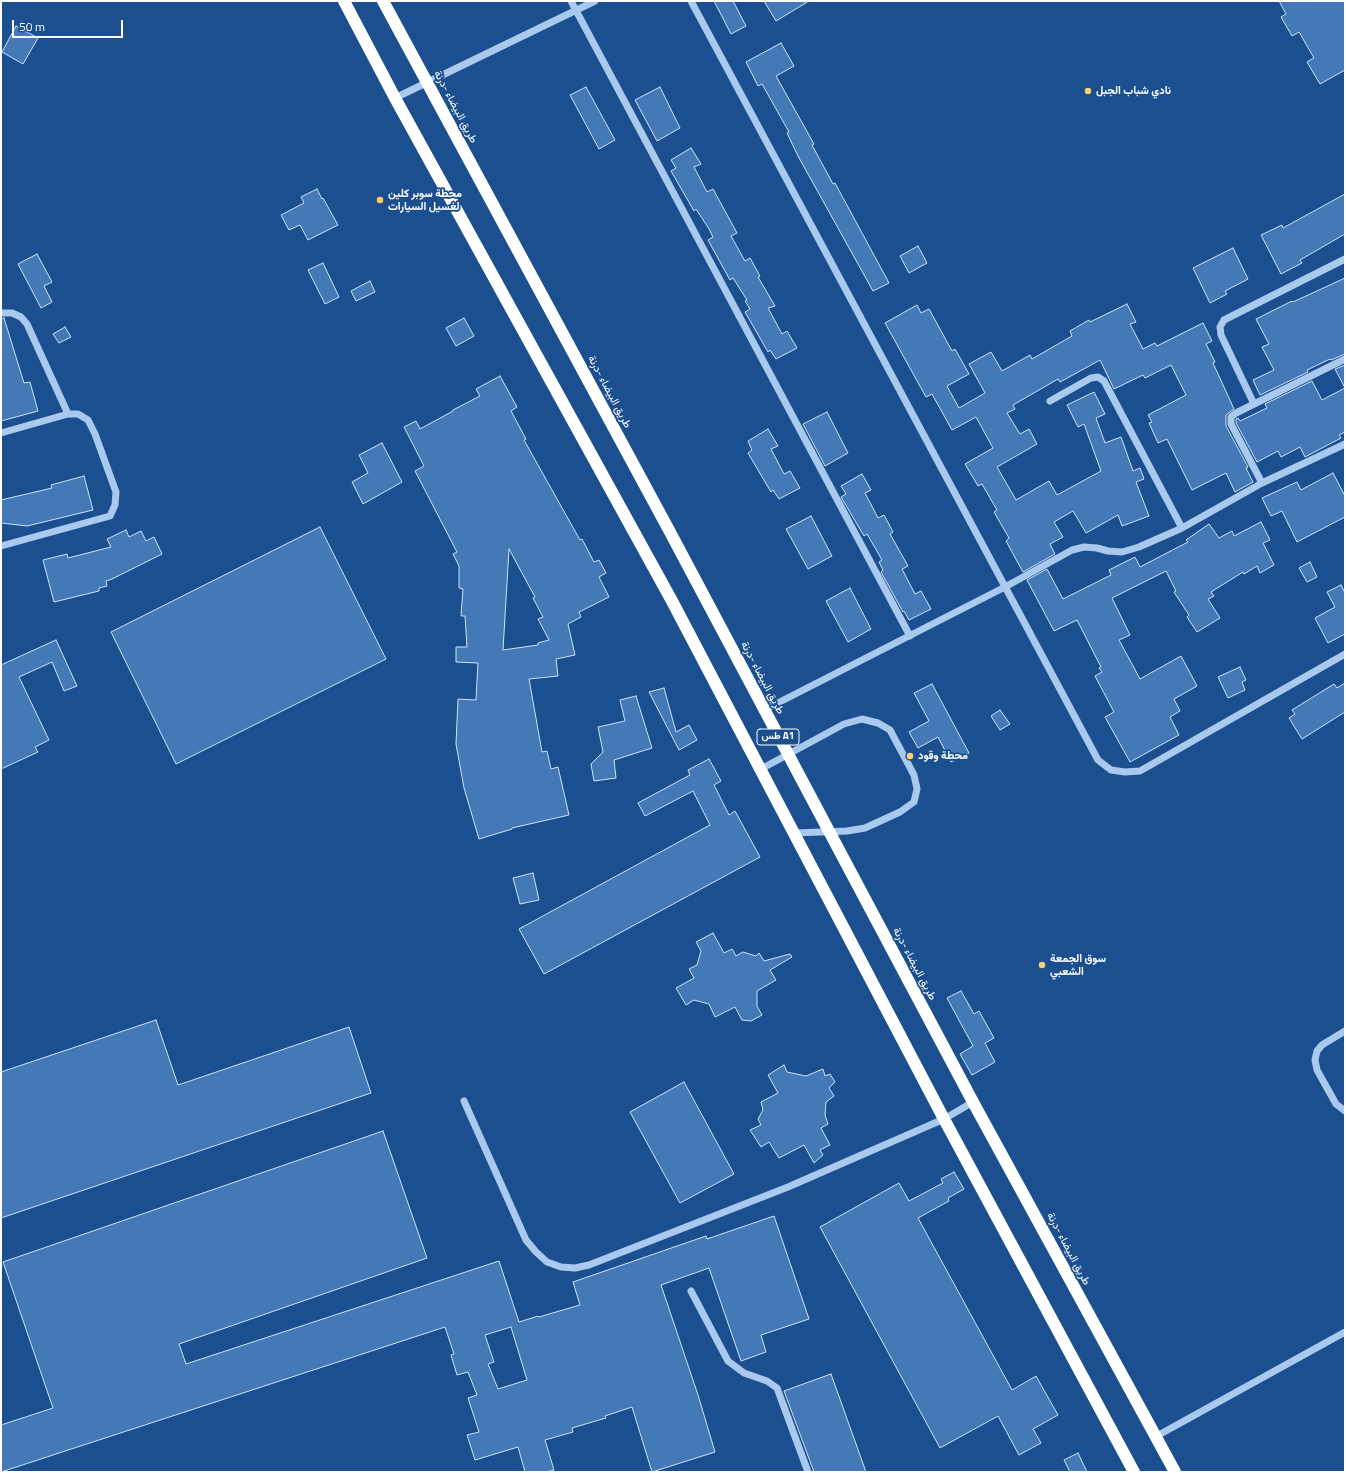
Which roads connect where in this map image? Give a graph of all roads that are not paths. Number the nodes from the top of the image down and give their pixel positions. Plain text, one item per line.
1 (344, 1) edge
2 (383, 1) edge
3 (572, 1) edge
4 (596, 1) edge
5 (691, 1) edge
6 (576, 10) junction
7 (427, 84) junction
8 (395, 98) junction
9 (1345, 259) edge
10 (1, 313) edge
11 (1345, 359) edge
12 (1050, 400) dead end
13 (1254, 404) junction
14 (68, 414) junction
15 (1, 433) edge
16 (1345, 444) edge
17 (1262, 483) junction
18 (1182, 528) junction
19 (1, 546) edge
20 (1005, 588) junction
21 (910, 636) junction
22 (1345, 654) edge
23 (764, 710) junction
24 (787, 754) junction
25 (761, 769) junction
26 (828, 832) junction
27 (795, 833) junction
28 (1345, 1031) edge
29 (464, 1101) dead end
30 (974, 1102) junction
31 (1345, 1111) edge
32 (944, 1119) junction
33 (691, 1291) dead end
34 (1345, 1332) edge
35 (1155, 1438) junction
36 (808, 1472) edge
37 (1134, 1472) edge
38 (1175, 1472) edge

1 - 8 highway, طس A1
2 - 7 highway, طريق البيضاء -درنة / طس A1
3 - 6 street
4 - 6 street
5 - 20 street
6 - 7 street
6 - 21 street
7 - 8 street
7 - 23 highway, طريق البيضاء -درنة / طس A1
8 - 25 highway, طس A1
9 - 13 street
10 - 14 street
11 - 13 street
12 - 18 street
13 - 17 street
14 - 15 street
14 - 19 street
16 - 17 street
17 - 18 street
18 - 20 street
20 - 21 street
20 - 22 street
21 - 23 street
23 - 24 highway, طريق البيضاء -درنة / طس A1
24 - 25 street
24 - 26 highway, طريق البيضاء -درنة / طس A1
24 - 26 street
25 - 27 highway, طس A1
26 - 27 street
26 - 30 highway, طريق البيضاء -درنة / طس A1
27 - 32 highway, طس A1
28 - 31 street
29 - 32 street
30 - 32 street
30 - 35 highway, طريق البيضاء -درنة / طس A1
32 - 37 highway, طس A1
33 - 36 street
34 - 35 street
35 - 38 highway, طريق البيضاء -درنة / طس A1

